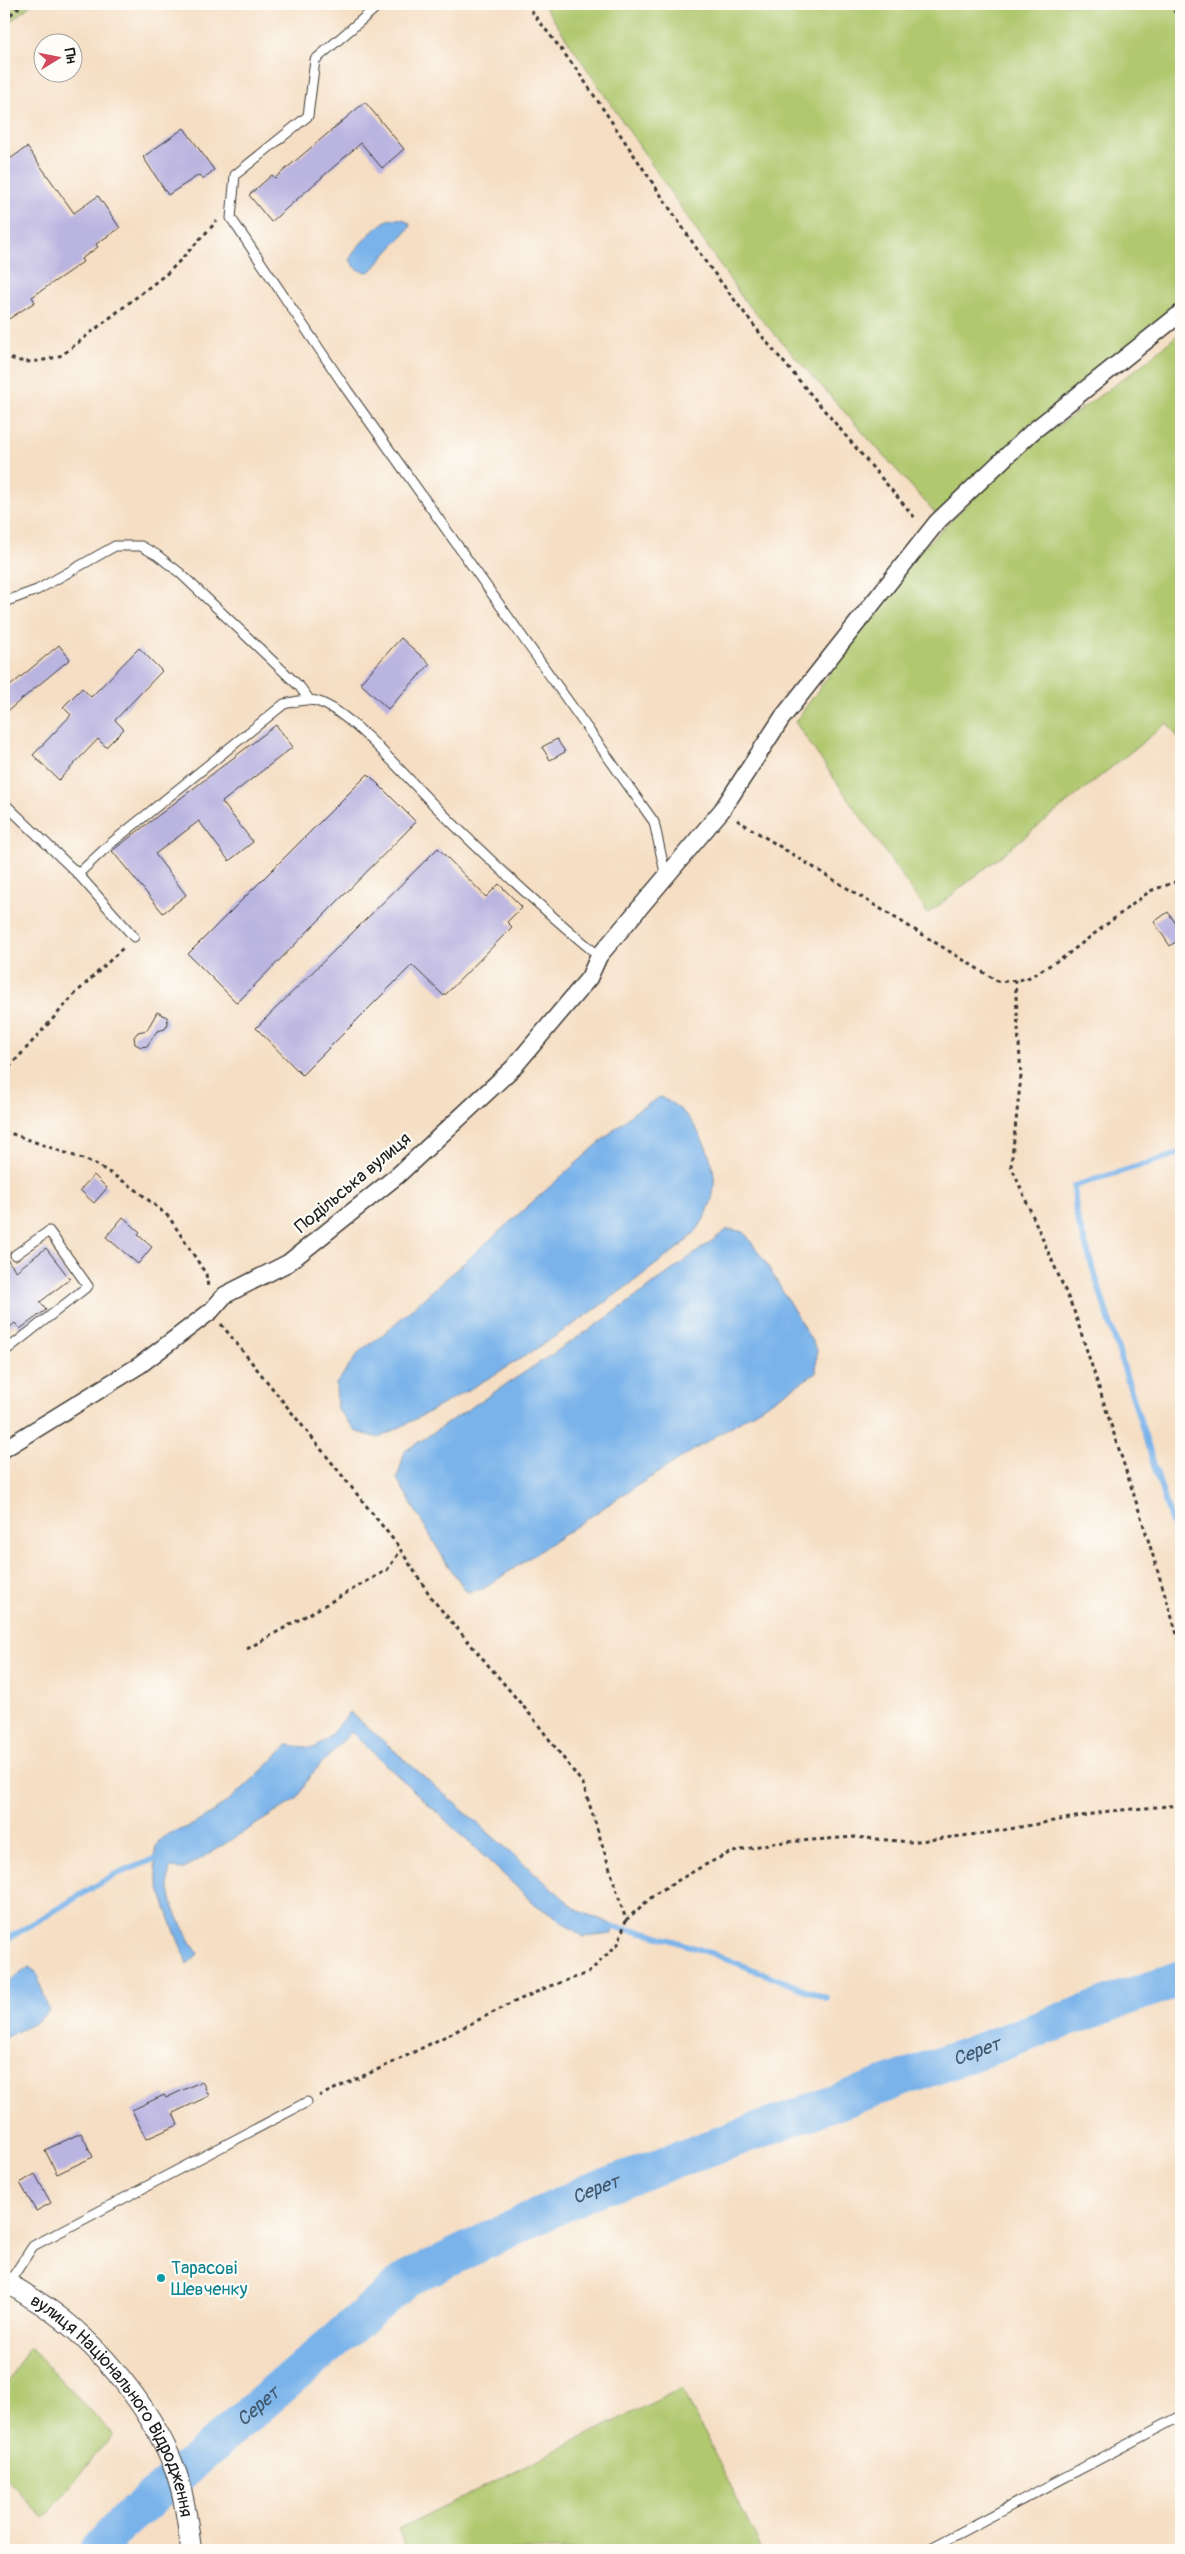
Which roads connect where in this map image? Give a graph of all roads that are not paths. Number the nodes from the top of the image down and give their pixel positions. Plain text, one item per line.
1 (380, 4) edge
2 (1181, 313) edge
3 (4, 602) edge
4 (308, 698) junction
5 (4, 802) edge
6 (78, 874) junction
7 (666, 877) junction
8 (134, 937) road end
9 (599, 956) junction
10 (15, 1254) dead end
11 (4, 1352) edge
12 (4, 1450) edge
13 (307, 2102) road end
14 (6, 2284) edge
15 (1181, 2416) edge
16 (191, 2550) edge
17 (928, 2550) edge

1 - 7 lane
2 - 7 street, Подільська вулиця
3 - 4 lane
4 - 6 lane
4 - 9 lane
5 - 6 lane
6 - 8 lane
7 - 9 street, Подільська вулиця
9 - 12 street, Подільська вулиця
10 - 11 lane
13 - 14 lane
14 - 16 street, вулиця Національного Відродження
15 - 17 lane

